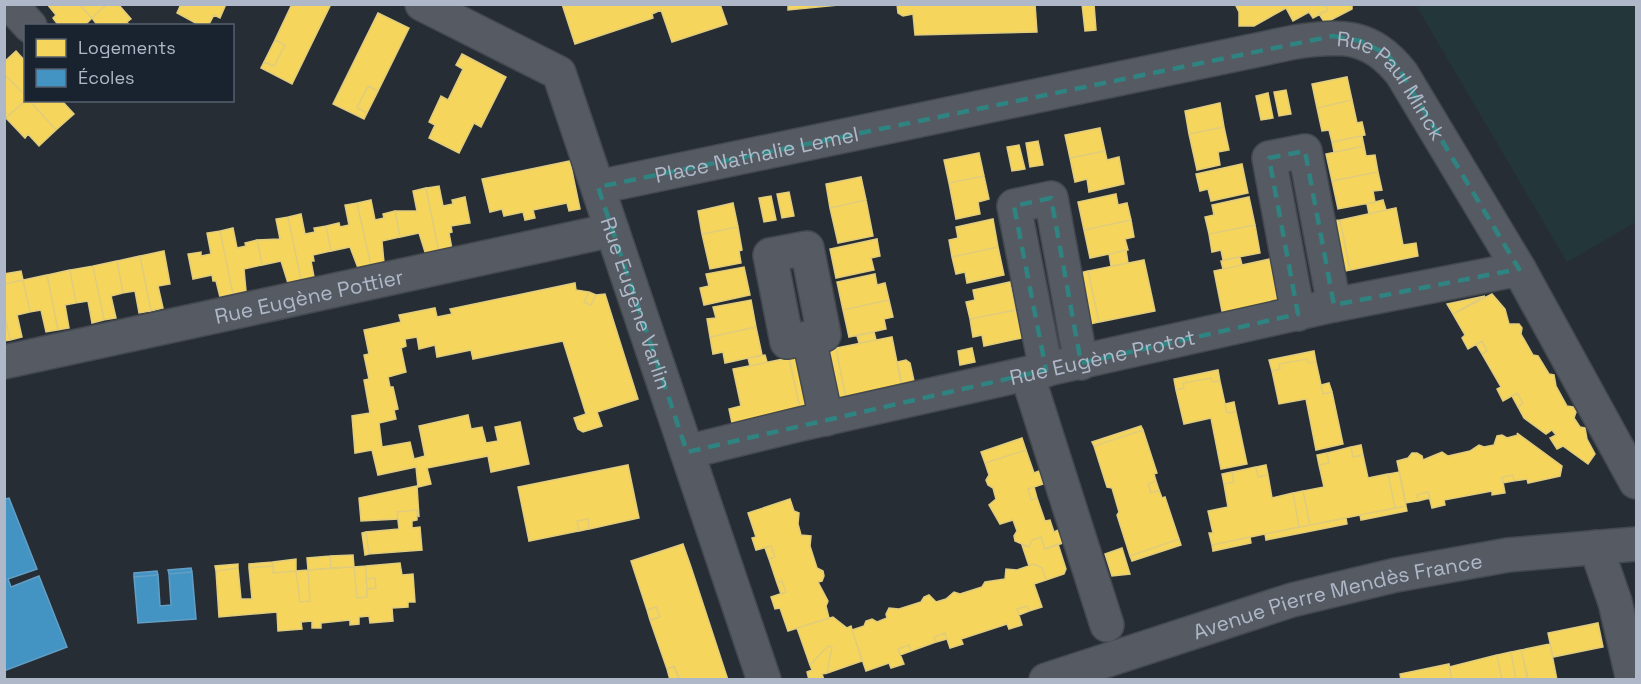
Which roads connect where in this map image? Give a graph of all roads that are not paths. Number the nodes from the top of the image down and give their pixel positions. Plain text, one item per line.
1 (422, 4) edge
2 (12, 5) edge
3 (4, 11) edge
4 (28, 24) edge
5 (915, 119) joint
6 (598, 187) junction
7 (612, 230) junction
8 (1519, 269) junction
9 (1335, 305) junction
10 (1298, 314) junction
11 (808, 338) dead end
12 (4, 362) edge
13 (1081, 363) junction
14 (1036, 372) junction
15 (826, 419) junction
16 (687, 452) junction
17 (1636, 482) edge
18 (1636, 544) edge
19 (1596, 547) junction
20 (1107, 625) dead end
21 (764, 680) edge
22 (1046, 680) edge
23 (1633, 680) edge

1 - 6 street, Rue Eugène Varlin
2 - 3 street
2 - 4 street
5 - 6 street, Place Nathalie Lemel
5 - 8 street, Rue Paul Minck
6 - 7 street, Rue Eugène Varlin
7 - 12 street, Rue Eugène Pottier
7 - 16 street, Rue Eugène Varlin
8 - 9 street, Rue Eugène Protot
8 - 17 street, Rue Paul Minck
9 - 10 street, Rue Eugène Protot
9 - 10 street
10 - 13 street, Rue Eugène Protot
11 - 15 street
13 - 14 street, Rue Eugène Protot
13 - 14 street
14 - 15 street, Rue Eugène Protot
14 - 20 street
15 - 16 street, Rue Eugène Protot
16 - 21 street, Rue Eugène Varlin
18 - 19 street, Avenue Pierre Mendès France
19 - 22 street, Avenue Pierre Mendès France
19 - 23 street

